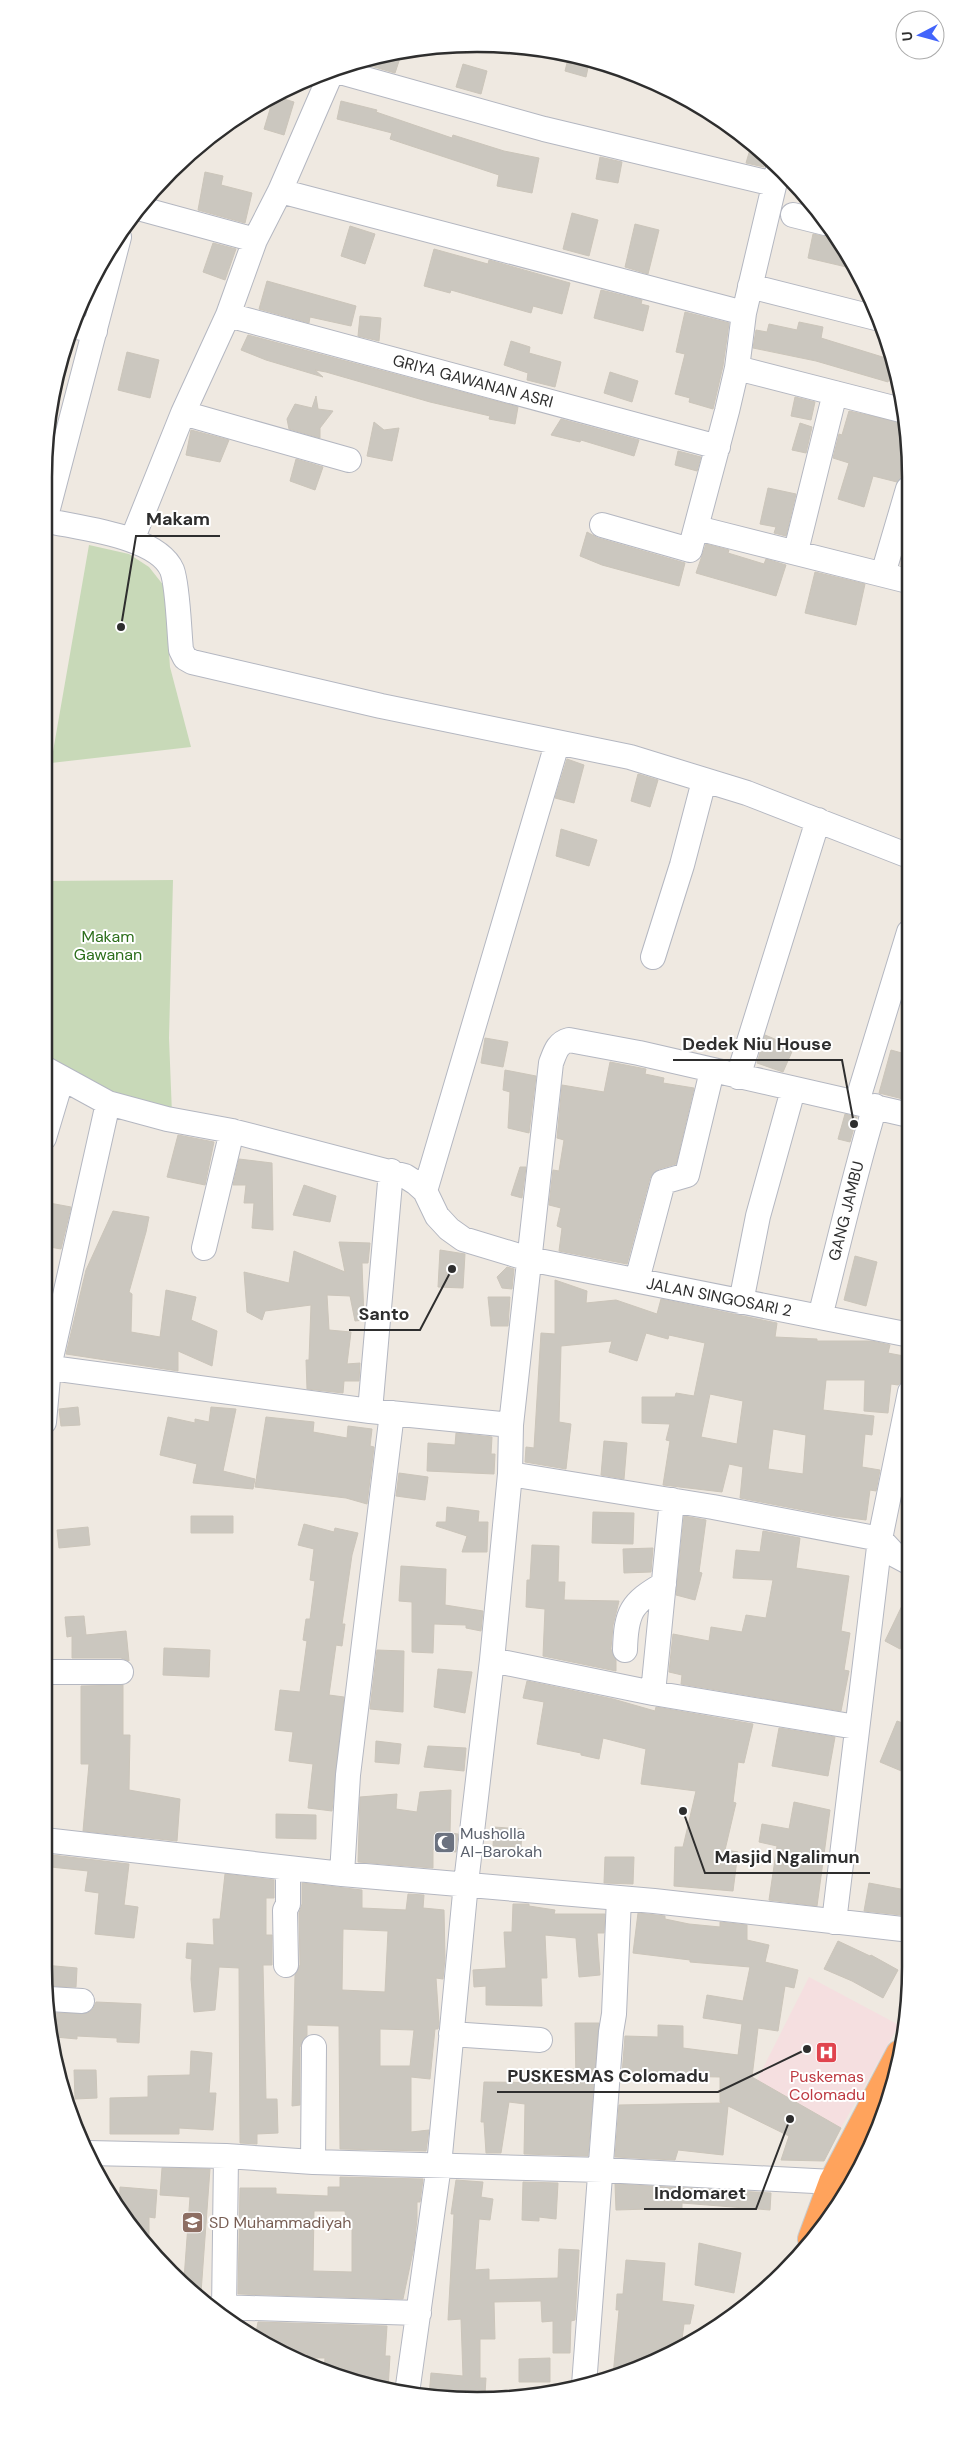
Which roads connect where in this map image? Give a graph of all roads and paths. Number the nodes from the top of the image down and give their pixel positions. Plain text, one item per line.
1 (339, 76) edge
2 (325, 81) edge
3 (776, 177) edge
4 (280, 191) junction
5 (147, 210) edge
6 (792, 215) dead end
7 (816, 221) edge
8 (255, 240) junction
9 (106, 271) edge
10 (750, 286) junction
11 (744, 313) junction
12 (228, 315) junction
13 (871, 317) edge
14 (84, 328) edge
15 (738, 368) junction
16 (835, 393) junction
17 (897, 409) edge
18 (183, 413) junction
19 (718, 447) junction
20 (349, 460) dead end
21 (52, 482) edge
22 (902, 509) edge
23 (52, 522) edge
24 (602, 525) dead end
25 (693, 539) junction
26 (132, 540) junction
27 (796, 552) junction
28 (883, 574) junction
29 (902, 579) edge
30 (557, 744) junction
31 (704, 781) junction
32 (818, 820) junction
33 (902, 854) edge
34 (653, 957) dead end
35 (902, 960) edge
36 (712, 1071) junction
37 (53, 1073) edge
38 (738, 1077) junction
39 (793, 1090) junction
40 (108, 1102) junction
41 (866, 1104) junction
42 (902, 1113) edge
43 (232, 1131) junction
44 (391, 1171) junction
45 (425, 1191) junction
46 (204, 1248) dead end
47 (529, 1259) junction
48 (637, 1280) junction
49 (741, 1302) junction
50 (820, 1317) junction
51 (902, 1333) edge
52 (52, 1345) edge
53 (52, 1368) edge
54 (381, 1412) junction
55 (511, 1425) junction
56 (902, 1431) edge
57 (510, 1474) junction
58 (672, 1500) junction
59 (880, 1539) junction
60 (902, 1559) edge
61 (664, 1584) junction
62 (625, 1650) dead end
63 (492, 1660) junction
64 (52, 1672) edge
65 (122, 1672) dead end
66 (653, 1692) junction
67 (856, 1727) junction
68 (52, 1841) edge
69 (288, 1868) junction
70 (342, 1874) junction
71 (466, 1883) junction
72 (619, 1898) junction
73 (834, 1922) junction
74 (902, 1929) edge
75 (286, 1965) dead end
76 (54, 1999) edge
77 (82, 2001) dead end
78 (451, 2034) junction
79 (540, 2040) dead end
80 (314, 2047) dead end
81 (887, 2078) edge
82 (95, 2152) edge
83 (226, 2156) junction
84 (312, 2162) junction
85 (439, 2165) junction
86 (602, 2170) junction
87 (833, 2182) junction
88 (819, 2219) edge
89 (222, 2306) edge
90 (226, 2309) edge
91 (419, 2314) junction
92 (585, 2378) edge
93 (408, 2385) edge

1 - 3 street
2 - 4 street
3 - 10 street
4 - 8 street
4 - 11 street
5 - 8 street
6 - 7 street
8 - 12 street
9 - 14 street
10 - 11 street
10 - 13 street
11 - 15 street
12 - 18 street
12 - 19 street, GRIYA GAWANAN ASRI
14 - 21 street
15 - 16 street
15 - 19 street
16 - 17 street
16 - 27 street
18 - 20 street
18 - 26 street
19 - 25 street
22 - 28 street
23 - 26 street
24 - 25 street
25 - 27 street
26 - 30 street
27 - 28 street
28 - 29 street
30 - 31 street
30 - 45 street
31 - 32 street
31 - 34 street
32 - 33 street
32 - 38 street
35 - 41 street, GANG JAMBU
36 - 38 street
36 - 47 street
36 - 48 street
37 - 40 street
38 - 39 street
39 - 41 street
39 - 49 street
40 - 43 street
40 - 52 street
41 - 42 street
41 - 50 street, GANG JAMBU
43 - 44 street
43 - 46 street
44 - 45 street
44 - 54 street
45 - 47 street, JALAN SINGOSARI 2
47 - 48 street, JALAN SINGOSARI 2
47 - 55 street
48 - 49 street, JALAN SINGOSARI 2
49 - 50 street, JALAN SINGOSARI 2
50 - 51 street, JALAN SINGOSARI 2
53 - 54 street
54 - 55 street
54 - 70 street
55 - 57 street
56 - 59 street
57 - 58 street
57 - 63 street
58 - 59 street
58 - 61 street
59 - 60 street
59 - 67 street
61 - 62 street
61 - 66 street
63 - 66 street
63 - 71 street
64 - 65 street
66 - 67 street
67 - 73 street
68 - 69 street
69 - 70 street
69 - 75 street
70 - 71 street
71 - 72 street
71 - 78 street
72 - 73 street
72 - 86 street
73 - 74 street
76 - 77 street
78 - 79 street
78 - 85 street
80 - 84 street
81 - 87 highway
82 - 83 street
83 - 84 street
83 - 89 street
84 - 85 street
85 - 86 street
85 - 91 street
86 - 87 street
86 - 92 street
87 - 88 highway
90 - 91 street
91 - 93 street

